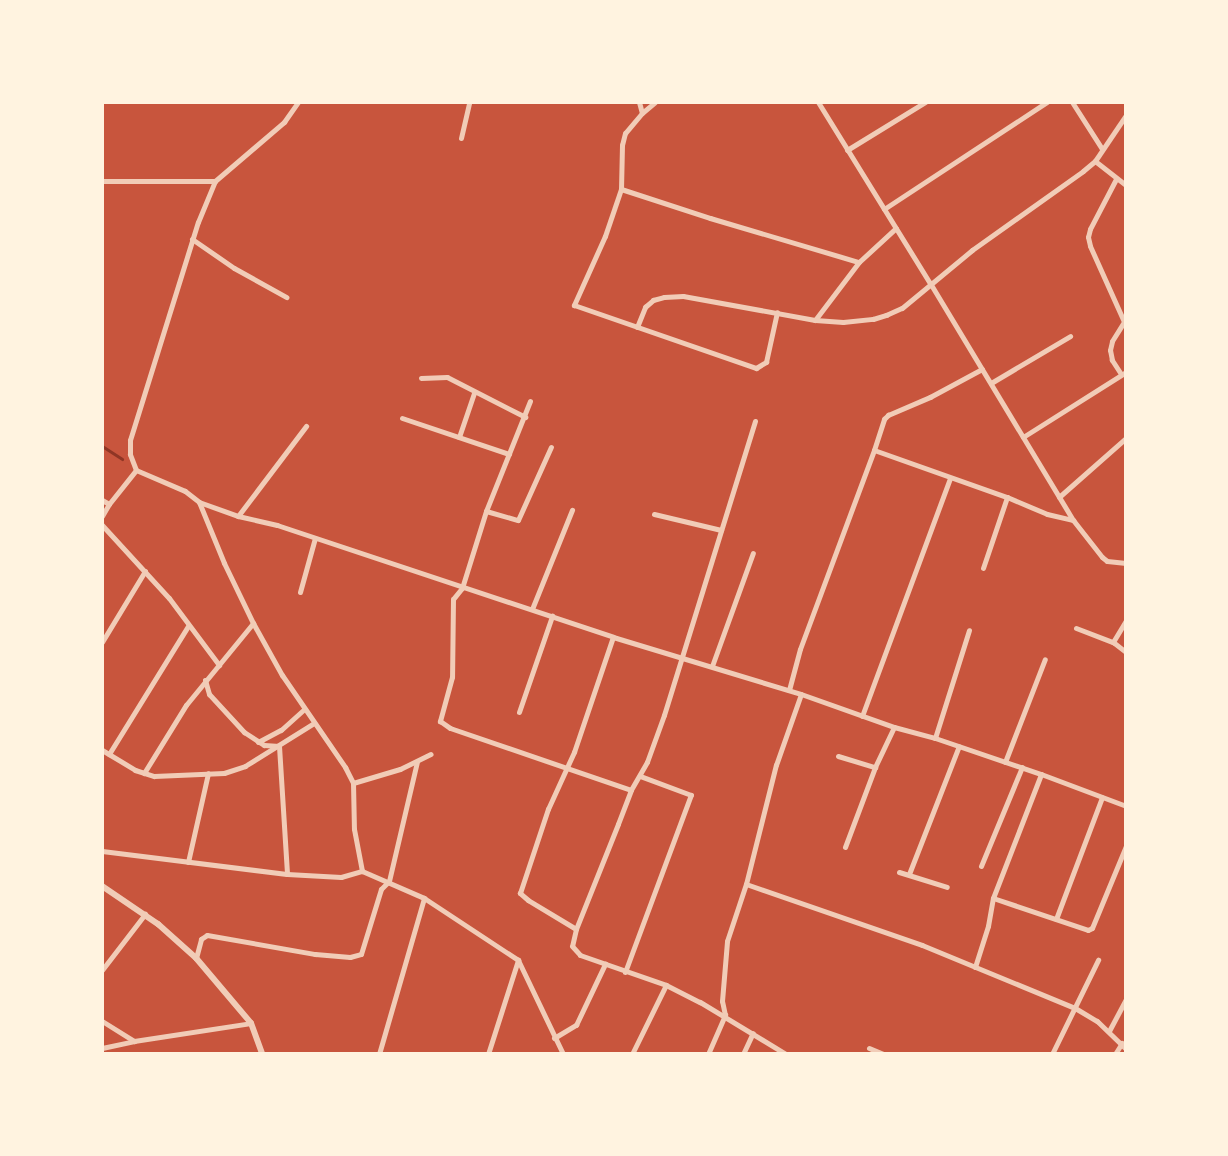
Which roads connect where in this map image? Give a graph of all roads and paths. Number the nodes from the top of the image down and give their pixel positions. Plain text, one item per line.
1 (298, 102) edge
2 (469, 102) edge
3 (639, 102) edge
4 (654, 102) edge
5 (818, 102) edge
6 (925, 102) edge
7 (1047, 102) edge
8 (1072, 102) edge
9 (642, 112) junction
10 (1126, 115) edge
11 (461, 138) dead end
12 (1102, 149) junction
13 (847, 150) junction
14 (1095, 161) junction
15 (1116, 179) junction
16 (102, 181) edge
17 (215, 181) junction
18 (1126, 185) edge
19 (621, 189) junction
20 (884, 209) junction
21 (896, 228) junction
22 (192, 239) junction
23 (858, 262) junction
24 (930, 283) junction
25 (286, 297) dead end
26 (777, 312) junction
27 (815, 320) junction
28 (1125, 324) edge
29 (637, 328) junction
30 (1070, 336) dead end
31 (982, 369) junction
32 (1123, 373) edge
33 (421, 378) dead end
34 (991, 383) junction
35 (474, 392) junction
36 (530, 400) dead end
37 (525, 417) junction
38 (402, 418) dead end
39 (755, 421) dead end
40 (306, 426) dead end
41 (459, 437) junction
42 (1023, 437) junction
43 (1126, 438) edge
44 (552, 447) dead end
45 (874, 450) junction
46 (509, 454) junction
47 (136, 470) junction
48 (950, 478) junction
49 (1007, 497) junction
50 (1059, 497) junction
51 (102, 500) edge
52 (200, 502) junction
53 (109, 504) junction
54 (572, 510) dead end
55 (486, 511) junction
56 (654, 514) dead end
57 (102, 516) edge
58 (238, 516) junction
59 (1073, 520) junction
60 (102, 525) edge
61 (720, 530) junction
62 (315, 538) junction
63 (753, 553) dead end
64 (1125, 562) edge
65 (983, 568) dead end
66 (145, 571) junction
67 (462, 588) junction
68 (300, 592) dead end
69 (532, 609) junction
70 (552, 616) junction
71 (1126, 620) edge
72 (253, 623) junction
73 (188, 626) junction
74 (1076, 628) dead end
75 (969, 630) dead end
76 (614, 637) junction
77 (102, 642) edge
78 (1113, 642) junction
79 (1126, 652) edge
80 (682, 657) junction
81 (1045, 659) dead end
82 (219, 665) junction
83 (712, 666) junction
84 (205, 680) junction
85 (789, 690) junction
86 (801, 694) junction
87 (304, 709) junction
88 (519, 712) dead end
89 (862, 716) junction
90 (314, 724) junction
91 (894, 727) junction
92 (935, 738) junction
93 (258, 742) junction
94 (279, 746) junction
95 (958, 746) junction
96 (102, 750) edge
97 (109, 754) junction
98 (431, 754) dead end
99 (838, 756) dead end
100 (417, 762) junction
101 (1005, 762) junction
102 (875, 767) junction
103 (1022, 767) junction
104 (566, 768) junction
105 (144, 773) junction
106 (208, 773) junction
107 (1042, 774) junction
108 (640, 776) junction
109 (353, 783) junction
110 (631, 790) junction
111 (1102, 797) junction
112 (1126, 806) edge
113 (1126, 846) edge
114 (845, 847) dead end
115 (102, 851) edge
116 (188, 862) junction
117 (981, 866) dead end
118 (362, 871) junction
119 (899, 872) dead end
120 (287, 874) junction
121 (909, 874) junction
122 (389, 881) junction
123 (746, 884) junction
124 (102, 886) edge
125 (947, 887) dead end
126 (424, 898) junction
127 (993, 898) junction
128 (145, 914) junction
129 (1056, 919) junction
130 (576, 929) junction
131 (196, 958) junction
132 (518, 960) junction
133 (1098, 960) dead end
134 (605, 964) junction
135 (974, 968) junction
136 (102, 970) edge
137 (625, 972) junction
138 (666, 985) junction
139 (1126, 999) edge
140 (1075, 1008) junction
141 (725, 1015) junction
142 (102, 1021) edge
143 (251, 1023) junction
144 (1109, 1031) junction
145 (753, 1033) junction
146 (554, 1038) junction
147 (134, 1041) junction
148 (1122, 1044) junction
149 (102, 1048) edge
150 (869, 1048) dead end
151 (1126, 1049) edge
152 (262, 1054) edge
153 (379, 1054) edge
154 (488, 1054) edge
155 (563, 1054) edge
156 (632, 1054) edge
157 (708, 1054) edge
158 (743, 1054) edge
159 (786, 1054) edge
160 (884, 1054) edge
161 (1052, 1054) edge
162 (1115, 1054) edge

1 - 17 street
2 - 11 street
3 - 9 street
4 - 9 street
5 - 13 street
6 - 13 street
7 - 20 street
8 - 12 street
9 - 19 street
10 - 12 street
12 - 14 street
13 - 20 street
14 - 15 street
14 - 24 street
15 - 18 street
15 - 28 street
16 - 17 street
17 - 22 street
19 - 23 street
19 - 29 street
20 - 21 street
21 - 23 street
21 - 24 street
22 - 25 street
22 - 47 street
23 - 27 street
24 - 27 street
24 - 31 street
26 - 27 street
26 - 29 street
26 - 29 street
28 - 32 street
30 - 34 street
31 - 34 street
31 - 45 street
32 - 42 street
33 - 35 street
34 - 42 street
35 - 37 street
35 - 41 street
36 - 37 street
37 - 46 street
38 - 41 street
39 - 61 street
40 - 58 street
41 - 46 street
42 - 50 street
43 - 50 street
44 - 55 street
45 - 48 street
45 - 85 street
46 - 55 street
47 - 52 street
47 - 53 street
48 - 49 street
48 - 89 street
49 - 59 street
49 - 65 street
50 - 59 street
51 - 53 street
52 - 58 street
52 - 72 street
53 - 57 street
54 - 69 street
55 - 67 street
56 - 61 street
58 - 62 street
59 - 64 street
60 - 66 street
61 - 80 street
62 - 67 street
62 - 68 street
63 - 83 street
66 - 73 street
66 - 77 street
67 - 69 street
67 - 104 street
69 - 70 street
70 - 76 street
70 - 88 street
71 - 78 street
72 - 82 street
72 - 87 street
73 - 82 street
73 - 97 street
74 - 78 street
75 - 92 street
76 - 80 street
76 - 104 street
78 - 79 street
80 - 83 street
80 - 108 street
81 - 101 street
82 - 84 street
83 - 85 street
84 - 93 street
84 - 105 street
85 - 86 street
86 - 89 street
86 - 123 street
87 - 90 street
87 - 93 street
89 - 91 street
90 - 94 street
90 - 109 street
91 - 92 street
91 - 102 street
92 - 95 street
93 - 94 street
94 - 106 street
94 - 120 street
95 - 101 street
95 - 121 street
96 - 97 street
97 - 105 street
98 - 100 street
99 - 102 street
100 - 109 street
100 - 122 street
101 - 103 street
102 - 114 street
103 - 107 street
103 - 117 street
104 - 110 street
104 - 130 street
105 - 106 street
106 - 116 street
107 - 111 street
107 - 127 street
108 - 110 street
108 - 137 street
109 - 118 street
110 - 130 street
111 - 112 street
111 - 129 street
113 - 129 street
115 - 116 street
116 - 120 street
118 - 120 street
118 - 122 street
119 - 121 street
121 - 125 street
122 - 126 street
122 - 131 street
123 - 135 street
123 - 141 street
124 - 128 street
126 - 132 street
126 - 153 street
127 - 129 street
127 - 135 street
128 - 131 street
128 - 136 street
130 - 134 street
131 - 143 street
132 - 146 street
132 - 154 street
133 - 140 street
134 - 137 street
134 - 146 street
135 - 140 street
137 - 138 street
138 - 141 street
138 - 156 street
139 - 144 street
140 - 144 street
140 - 161 street
141 - 145 street
141 - 157 street
142 - 147 street
143 - 147 street
143 - 152 street
144 - 148 street
145 - 158 street
145 - 159 street
146 - 155 street
147 - 149 street
148 - 151 street
148 - 162 street
150 - 160 street

